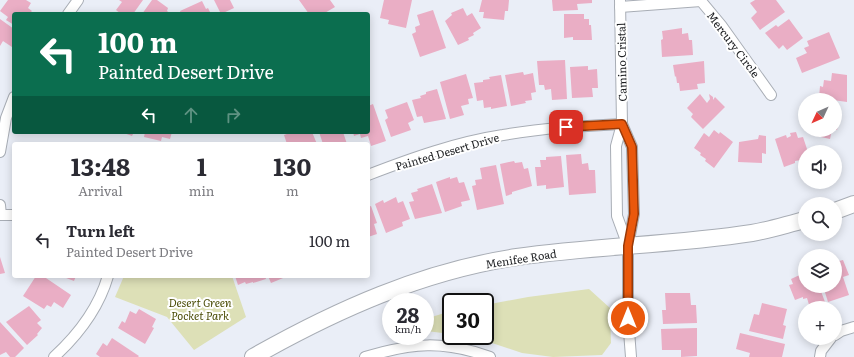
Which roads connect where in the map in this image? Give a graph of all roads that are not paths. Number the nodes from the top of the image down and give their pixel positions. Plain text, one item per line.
1 (78, 0) edge
2 (620, 4) edge
3 (72, 12) edge
4 (771, 95) dead end
5 (12, 102) edge
6 (622, 124) junction
7 (0, 152) edge
8 (370, 174) edge
9 (854, 204) edge
10 (0, 205) edge
11 (842, 208) edge
12 (0, 215) edge
13 (12, 215) edge
14 (798, 222) edge
15 (628, 246) junction
16 (107, 278) edge
17 (854, 328) edge
18 (842, 331) edge
19 (826, 345) edge
20 (820, 354) edge
21 (54, 357) edge
22 (253, 357) edge
23 (365, 357) edge
24 (490, 357) edge
25 (631, 357) edge

1 - 3 street
2 - 4 street, Mercury Circle
2 - 6 street, Camino Cristal
5 - 7 street
6 - 8 street, Painted Desert Drive
6 - 15 street, Camino Cristal
6 - 15 street, Camino Cristal
9 - 11 main road
10 - 12 street
12 - 13 street
14 - 15 main road, Menifee Road
15 - 22 main road, Menifee Road
15 - 25 street, Camino Cristal
16 - 21 street
17 - 18 street
19 - 20 street
23 - 24 street

